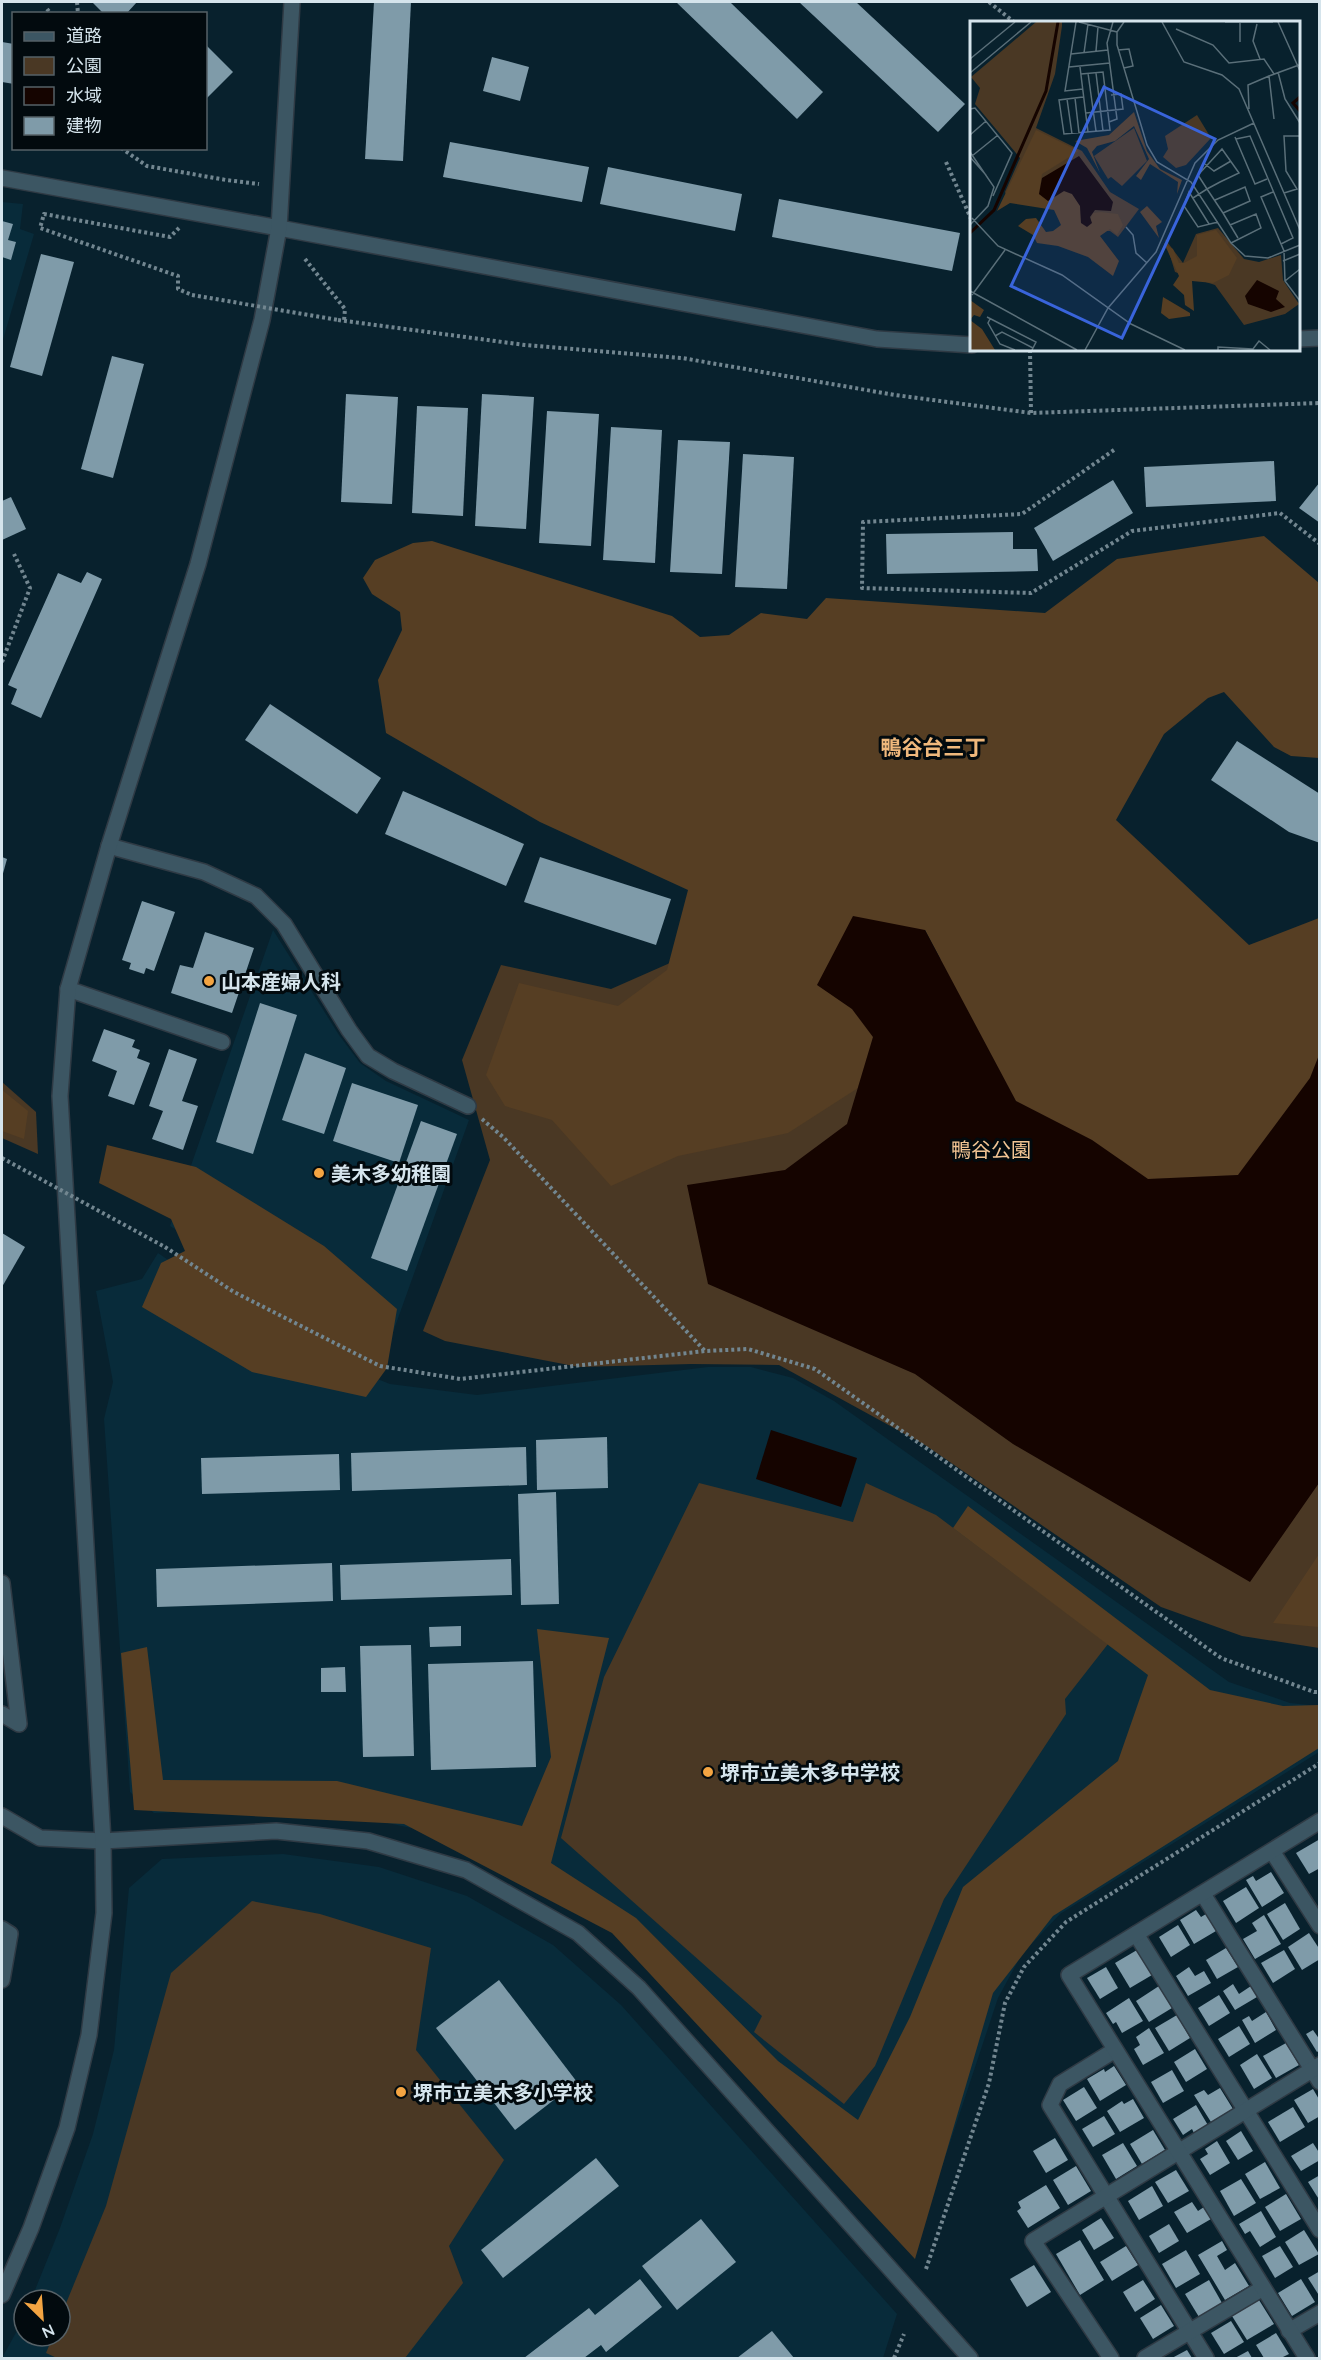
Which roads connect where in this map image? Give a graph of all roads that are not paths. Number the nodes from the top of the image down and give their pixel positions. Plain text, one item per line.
1 (292, 2) edge
2 (2, 178) edge
3 (279, 228) junction
4 (1320, 338) edge
5 (1300, 339) edge
6 (970, 345) edge
7 (109, 846) junction
8 (68, 989) junction
9 (222, 1042) dead end
10 (468, 1106) road end
11 (2, 1583) edge
12 (2, 1714) edge
13 (2, 1816) edge
14 (1320, 1821) edge
15 (103, 1841) junction
16 (1272, 1851) junction
17 (1203, 1894) junction
18 (1320, 1926) edge
19 (2, 1929) edge
20 (1136, 1934) junction
21 (2, 1980) edge
22 (1115, 2050) junction
23 (1317, 2073) edge
24 (1245, 2110) junction
25 (1178, 2151) junction
26 (1107, 2196) junction
27 (1320, 2230) edge
28 (1263, 2288) junction
29 (2, 2295) edge
30 (1320, 2313) edge
31 (1289, 2331) junction
32 (1190, 2332) junction
33 (970, 2358) edge
34 (1110, 2358) edge
35 (1145, 2358) edge
36 (1206, 2358) edge
37 (1307, 2358) edge

1 - 3 street
2 - 3 street
3 - 6 street
3 - 7 street
4 - 5 street
7 - 8 street
7 - 10 street
8 - 9 street
8 - 15 street
11 - 12 street
13 - 15 street
14 - 16 street
15 - 29 street
15 - 33 street
16 - 17 street
16 - 18 street
17 - 20 street
17 - 23 street
19 - 21 street
20 - 22 street
20 - 24 street
22 - 25 street
22 - 26 street
23 - 24 street
24 - 25 street
24 - 27 street
25 - 26 street
25 - 28 street
26 - 32 street
26 - 34 street
28 - 31 street
28 - 32 street
30 - 31 street
31 - 37 street
32 - 35 street
32 - 36 street

